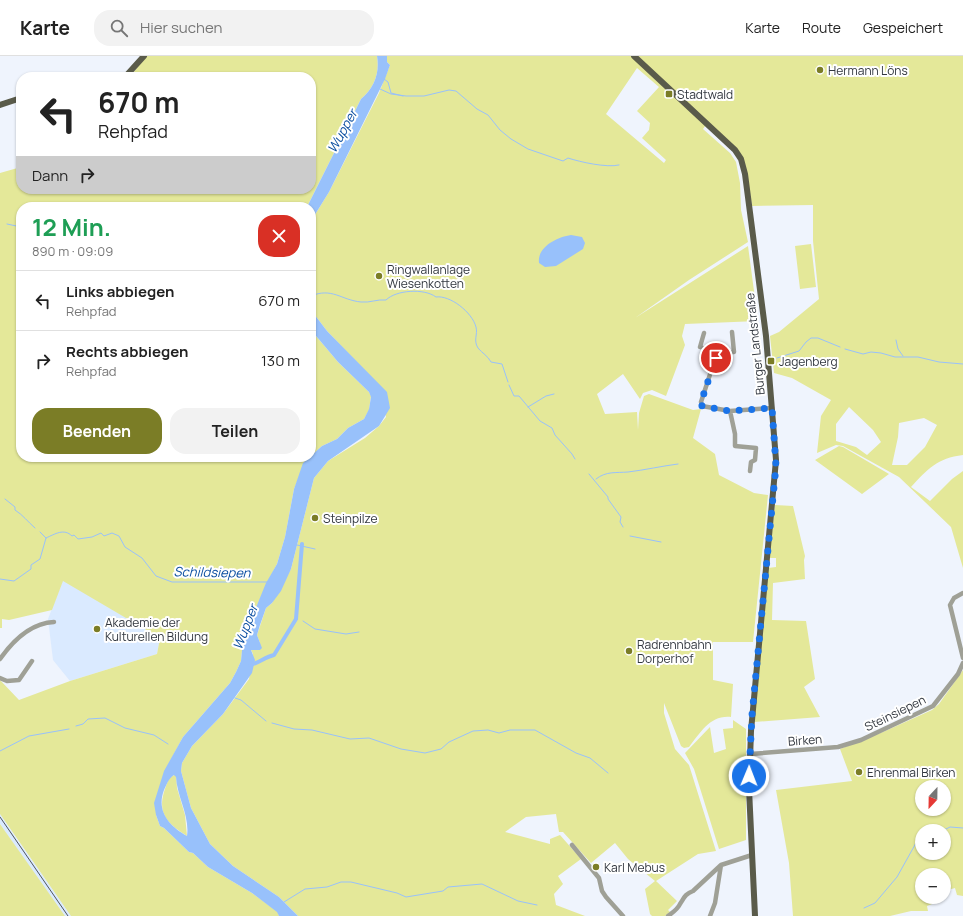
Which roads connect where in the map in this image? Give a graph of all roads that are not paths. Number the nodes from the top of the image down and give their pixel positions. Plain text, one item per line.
1 (144, 56) edge
2 (634, 56) edge
3 (130, 72) edge
4 (16, 100) edge
5 (0, 106) edge
6 (732, 332) dead end
7 (704, 333) dead end
8 (718, 353) junction
9 (772, 408) junction
10 (730, 411) junction
11 (750, 471) dead end
12 (963, 593) edge
13 (54, 622) dead end
14 (963, 658) edge
15 (0, 659) edge
16 (32, 661) dead end
17 (963, 663) edge
18 (0, 678) edge
19 (861, 740) joint
20 (750, 754) junction
21 (572, 845) dead end
22 (752, 855) junction
23 (722, 865) junction
24 (623, 916) edge
25 (668, 916) edge
26 (710, 916) edge
27 (755, 916) edge

1 - 3 main road
2 - 9 main road, Burger Landstraße
4 - 5 main road
6 - 8 street
7 - 8 street
8 - 10 street
9 - 10 street
9 - 20 main road, Burger Landstraße
10 - 11 street
12 - 14 street
13 - 15 street
16 - 18 street
17 - 19 street, Steinsiepen
19 - 20 street, Birken
20 - 22 main road, Burger Landstraße
21 - 24 street
22 - 23 street
22 - 27 main road, Burger Landstraße
23 - 25 street
23 - 26 street

